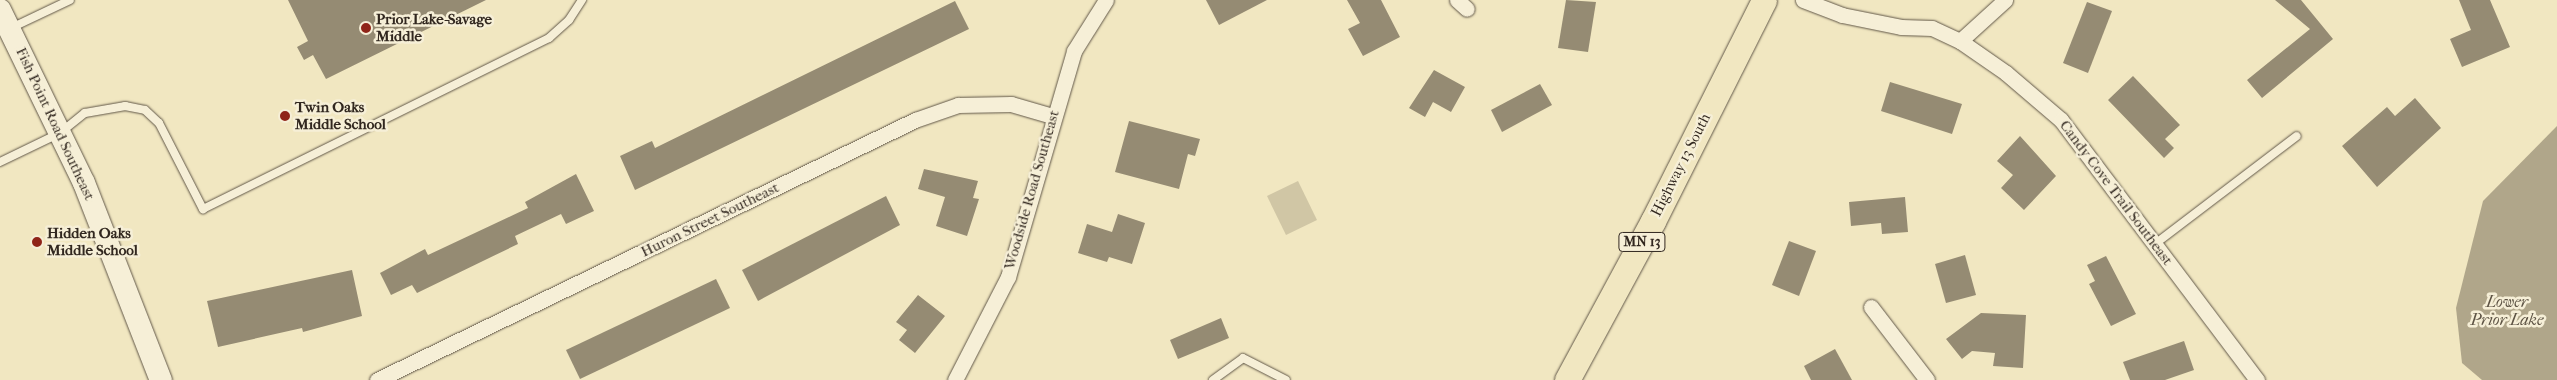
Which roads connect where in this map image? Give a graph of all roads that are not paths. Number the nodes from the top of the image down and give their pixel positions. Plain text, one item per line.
1 (70, 0) edge
2 (582, 0) edge
3 (1106, 0) edge
4 (1764, 0) edge
5 (1803, 0) edge
6 (2006, 0) edge
7 (5, 19) edge
8 (1960, 40) junction
9 (1052, 116) junction
10 (60, 132) junction
11 (2297, 136) dead end
12 (0, 162) edge
13 (2154, 244) junction
14 (1871, 307) dead end
15 (394, 377) edge
16 (161, 380) edge
17 (377, 380) edge
18 (955, 380) edge
19 (1213, 380) edge
20 (1286, 380) edge
21 (1566, 380) edge
22 (1927, 380) edge
23 (2257, 380) edge

1 - 7 lane
2 - 10 lane
3 - 9 street, Woodside Road Southeast
4 - 21 main road, Highway 13 South / MN 13
5 - 8 street, Candy Cove Trail Southeast
6 - 8 street
7 - 10 street, Fish Point Road Southeast
8 - 13 street, Candy Cove Trail Southeast
9 - 15 street, Huron Street Southeast
9 - 18 street, Woodside Road Southeast
10 - 12 lane
10 - 16 street, Fish Point Road Southeast
11 - 13 lane
13 - 23 street, Candy Cove Trail Southeast
14 - 22 street
15 - 17 street, Huron Street Southeast
19 - 20 lane

